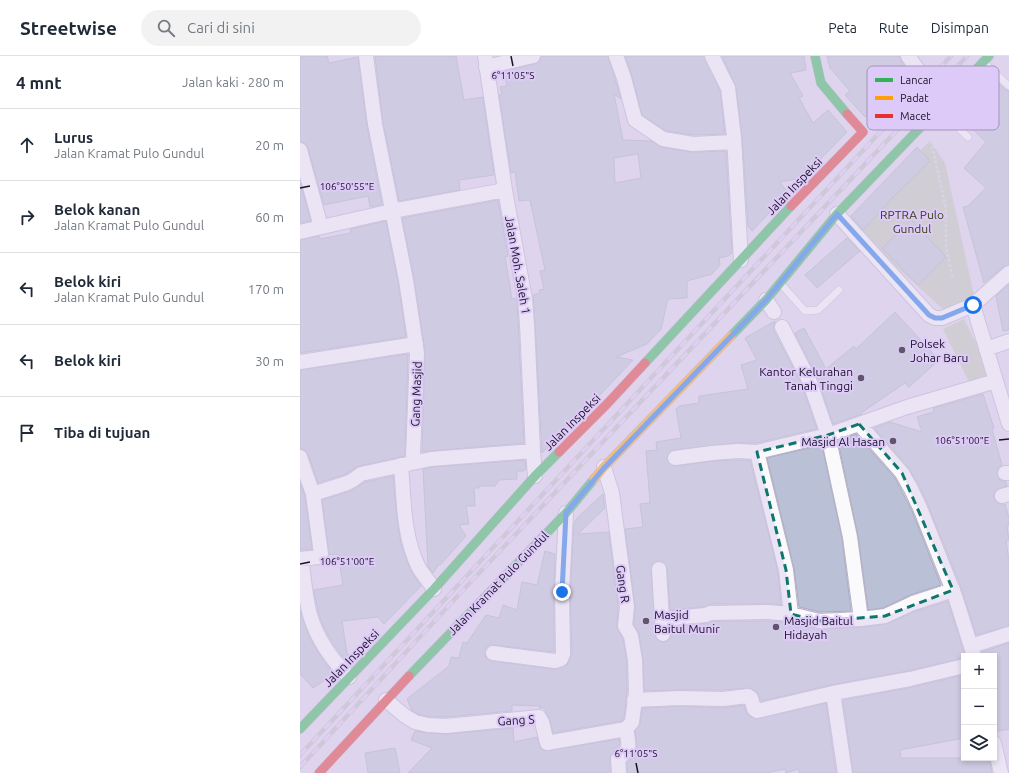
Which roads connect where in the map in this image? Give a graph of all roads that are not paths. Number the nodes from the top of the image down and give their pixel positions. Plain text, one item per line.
1 (366, 56) edge
2 (533, 56) edge
3 (616, 56) edge
4 (712, 56) edge
5 (815, 56) edge
6 (908, 56) edge
7 (486, 61) edge
8 (915, 66) edge
9 (999, 74) edge
10 (1009, 86) edge
11 (917, 130) edge
12 (961, 130) edge
13 (968, 137) dead end
14 (734, 142) junction
15 (300, 150) edge
16 (505, 190) junction
17 (392, 211) junction
18 (837, 214) junction
19 (321, 227) junction
20 (300, 232) edge
21 (741, 260) junction
22 (1009, 273) edge
23 (781, 284) junction
24 (839, 290) dead end
25 (766, 300) junction
26 (973, 305) junction
27 (774, 312) dead end
28 (782, 327) dead end
29 (1009, 341) edge
30 (416, 344) junction
31 (986, 349) junction
32 (300, 362) edge
33 (991, 383) junction
34 (859, 424) junction
35 (1009, 424) edge
36 (828, 436) junction
37 (532, 451) junction
38 (757, 452) junction
39 (300, 457) edge
40 (675, 458) dead end
41 (415, 461) junction
42 (401, 465) junction
43 (604, 468) junction
44 (535, 476) junction
45 (313, 494) junction
46 (566, 513) junction
47 (300, 559) edge
48 (659, 569) dead end
49 (434, 589) junction
50 (953, 590) junction
51 (792, 614) junction
52 (662, 619) junction
53 (860, 619) junction
54 (664, 634) dead end
55 (1009, 634) edge
56 (972, 651) edge
57 (493, 653) dead end
58 (961, 667) edge
59 (349, 677) junction
60 (832, 693) junction
61 (386, 700) junction
62 (634, 700) junction
63 (300, 729) edge
64 (626, 729) junction
65 (997, 755) edge
66 (319, 773) edge
67 (620, 773) edge
68 (845, 773) edge
69 (1002, 773) edge

1 - 17 street, Gang Masjid
2 - 7 street
3 - 14 street
4 - 14 street
5 - 21 street, Jalan Inspeksi
6 - 8 street
7 - 16 street, Jalan Moh. Saleh 1
9 - 10 lane
11 - 18 street, Jalan Kramat Pulo Gundul
12 - 13 lane
14 - 21 street
15 - 19 street
16 - 17 street
16 - 37 street, Jalan Moh. Saleh 1
17 - 19 street
17 - 30 street, Gang Masjid
18 - 23 street, Jalan Kramat Pulo Gundul
18 - 26 street
19 - 20 street
21 - 44 street, Jalan Inspeksi
22 - 26 street
23 - 24 lane
23 - 25 street, Jalan Kramat Pulo Gundul
25 - 27 street
25 - 43 street, Jalan Kramat Pulo Gundul
26 - 31 street
28 - 36 street
29 - 31 street
30 - 32 street
30 - 41 street, Gang Masjid
31 - 33 street
33 - 34 street
33 - 35 street
34 - 36 street
34 - 50 street
36 - 38 street
36 - 53 street
37 - 41 street
37 - 44 street, Jalan Moh. Saleh 1
38 - 40 street
38 - 51 street
39 - 45 street
41 - 42 street
42 - 45 street
42 - 49 street
43 - 46 street, Jalan Kramat Pulo Gundul
43 - 62 street, Gang R
44 - 49 street, Jalan Inspeksi
45 - 47 street
46 - 57 street
46 - 61 street, Jalan Kramat Pulo Gundul
47 - 59 street
48 - 52 street
49 - 59 street, Jalan Inspeksi
50 - 53 street
50 - 56 street
51 - 52 street
51 - 53 street
52 - 54 street
55 - 56 street
58 - 60 street
59 - 63 street, Jalan Inspeksi
60 - 62 street
60 - 68 street
61 - 64 street, Gang S
61 - 66 street, Jalan Kramat Pulo Gundul
62 - 64 street
64 - 67 street
65 - 69 street

